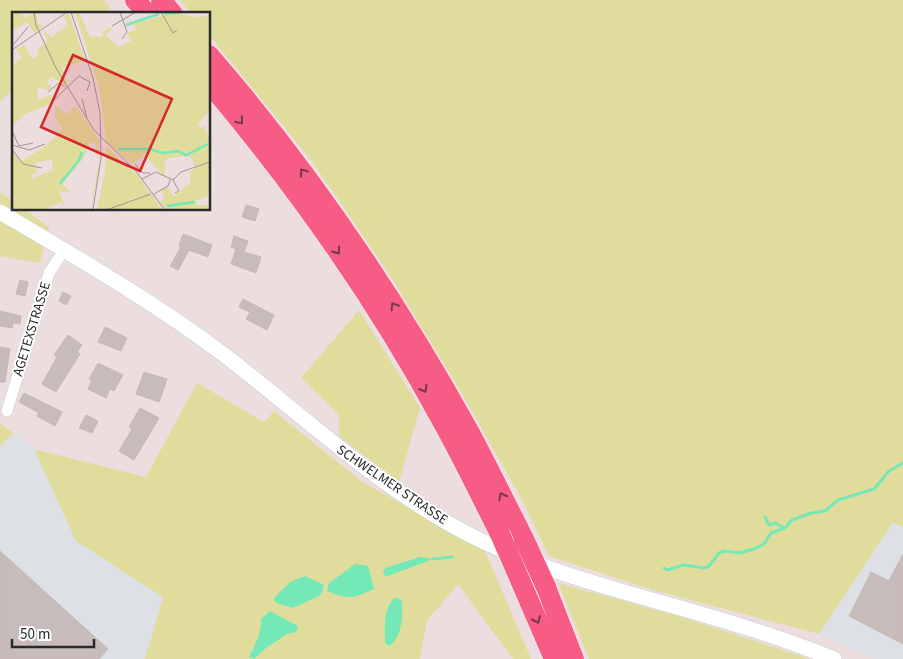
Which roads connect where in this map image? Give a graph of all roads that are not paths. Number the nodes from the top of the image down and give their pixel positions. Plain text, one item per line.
1 (135, 0) edge
2 (161, 0) edge
3 (146, 12) edge
4 (171, 12) edge
5 (210, 55) edge
6 (210, 85) edge
7 (0, 212) edge
8 (64, 250) junction
9 (7, 411) dead end
10 (554, 659) edge
11 (574, 659) edge
12 (834, 659) edge

1 - 3 highway
2 - 4 highway
11 -> 5 highway, bridge
6 -> 10 highway, bridge
7 - 8 main road, SCHWELMER STRASSE
8 - 9 street, AGETEXSTRASSE
8 - 12 main road, SCHWELMER STRASSE

